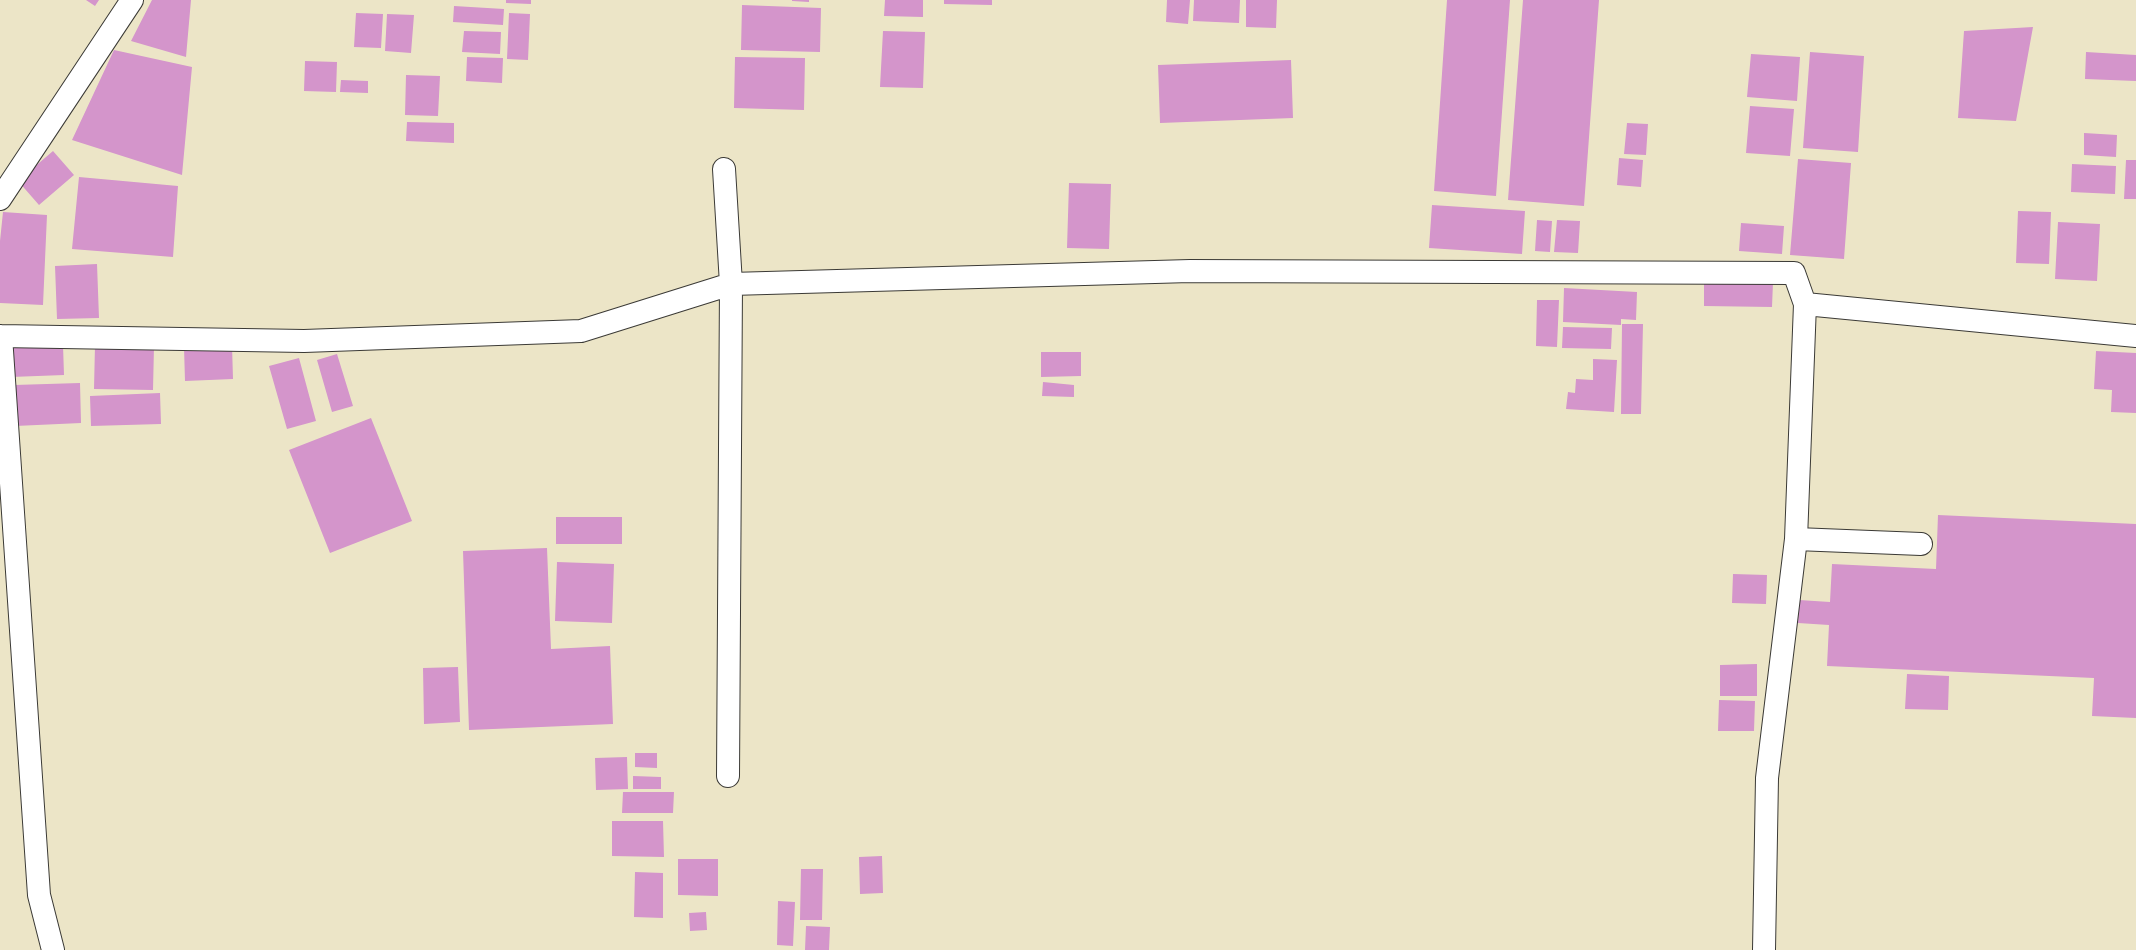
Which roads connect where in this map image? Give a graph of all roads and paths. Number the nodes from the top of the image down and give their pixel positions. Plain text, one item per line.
1 (132, 0) edge
2 (724, 169) dead end
3 (0, 199) edge
4 (731, 284) junction
5 (1805, 304) junction
6 (0, 336) edge
7 (2136, 336) edge
8 (1796, 539) junction
9 (1921, 544) dead end
10 (728, 776) dead end
11 (53, 950) edge
12 (1764, 950) edge

1 - 3 street
2 - 4 street
4 - 5 street
4 - 6 street
4 - 10 street
5 - 7 street
5 - 8 street
6 - 11 street
8 - 9 street
8 - 12 street

